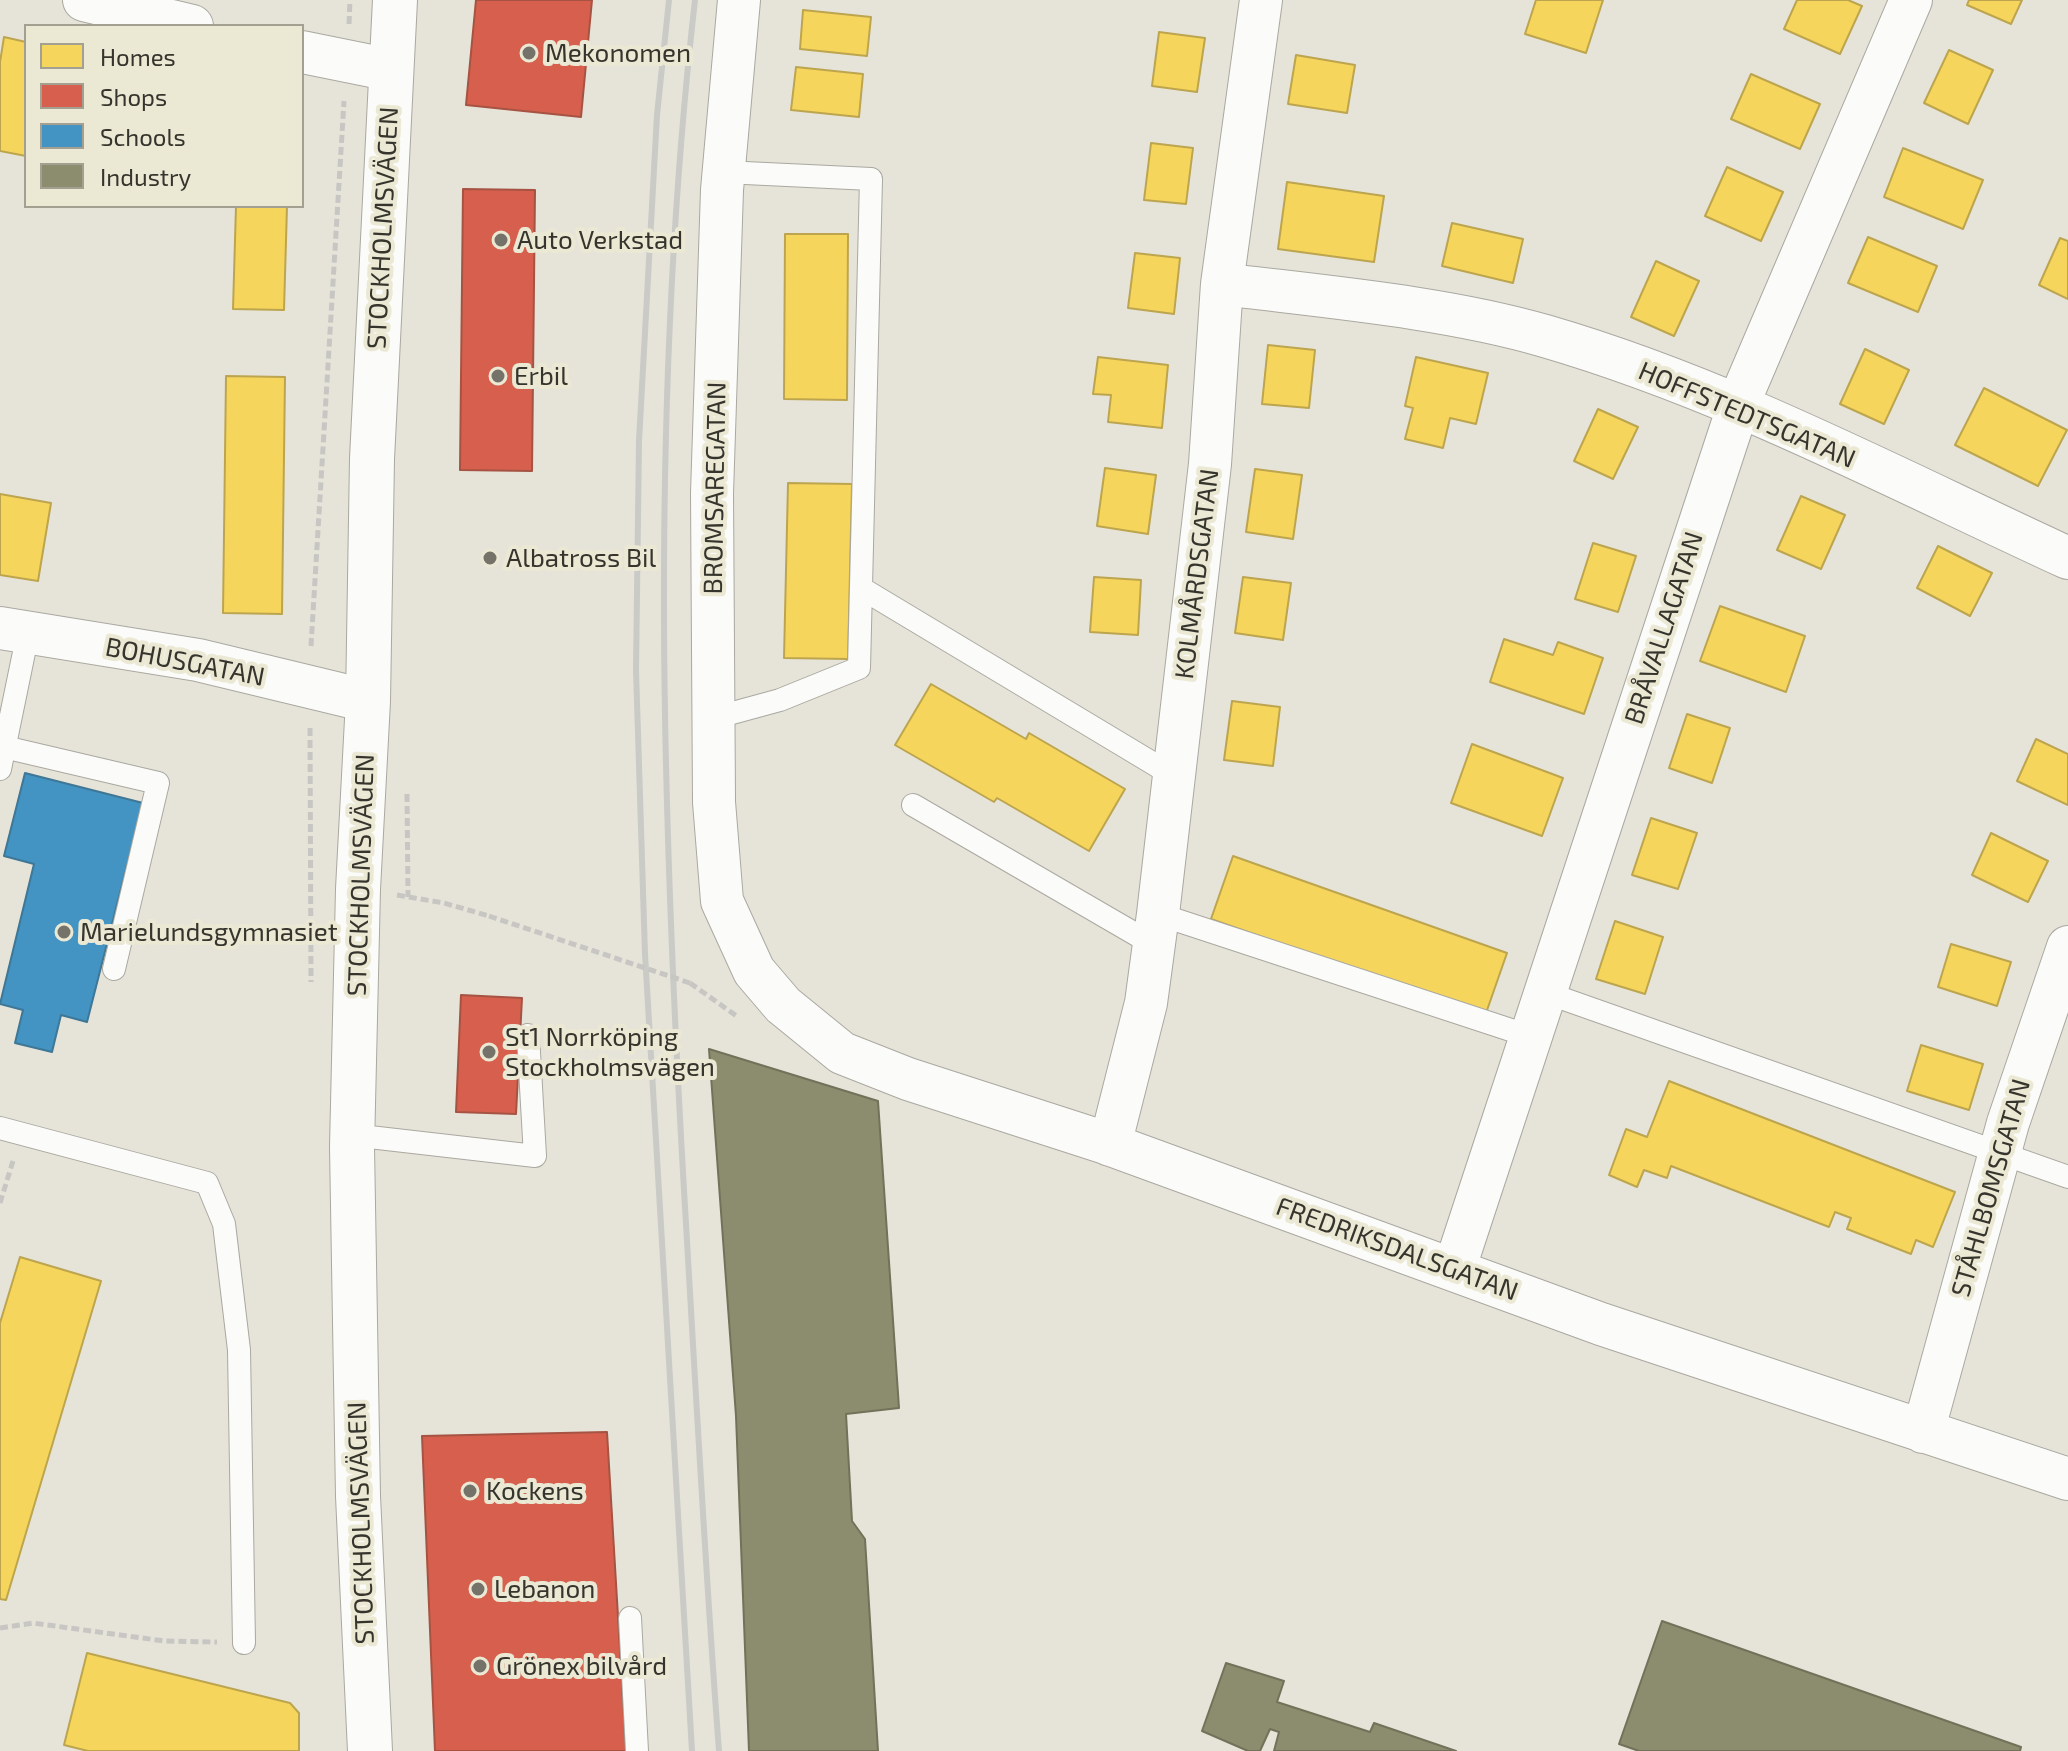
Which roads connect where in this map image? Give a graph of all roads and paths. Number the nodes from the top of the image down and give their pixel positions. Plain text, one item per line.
1 (84, 0) edge
2 (395, 0) edge
3 (739, 0) edge
4 (1261, 0) edge
5 (1911, 0) edge
6 (184, 24) edge
7 (304, 52) edge
8 (391, 70) junction
9 (724, 172) junction
10 (1222, 284) junction
11 (1738, 405) junction
12 (2068, 558) edge
13 (861, 588) junction
14 (14, 631) edge
15 (368, 701) junction
16 (714, 718) junction
17 (2, 758) edge
18 (1174, 776) junction
19 (913, 805) dead end
20 (489, 916) dead end
21 (1156, 926) junction
22 (2068, 947) edge
23 (114, 969) dead end
24 (754, 971) joint
25 (1544, 992) junction
26 (750, 1026) dead end
27 (528, 1035) dead end
28 (1529, 1036) junction
29 (11, 1130) edge
30 (352, 1135) junction
31 (1110, 1145) junction
32 (2000, 1152) junction
33 (2068, 1177) edge
34 (0, 1203) edge
35 (1454, 1270) junction
36 (1923, 1432) junction
37 (2068, 1479) edge
38 (630, 1618) dead end
39 (0, 1628) edge
40 (244, 1643) joint
41 (370, 1751) edge
42 (637, 1751) edge

1 - 6 street
2 - 8 main road, STOCKHOLMSVÄGEN
3 - 9 street, BROMSAREGATAN
4 - 10 street, KOLMÅRDSGATAN
5 - 11 street, BRÅVALLAGATAN
7 - 8 street
8 - 15 main road, STOCKHOLMSVÄGEN
9 - 13 lane
9 - 16 street, BROMSAREGATAN
10 - 11 street, HOFFSTEDTSGATAN
10 - 18 street, KOLMÅRDSGATAN
11 - 12 street, HOFFSTEDTSGATAN
11 - 25 street, BRÅVALLAGATAN
13 - 16 lane
13 - 18 lane
14 - 15 street, BOHUSGATAN
14 - 17 lane
15 - 30 main road, STOCKHOLMSVÄGEN
16 - 24 street, BROMSAREGATAN
17 - 23 lane
18 - 21 street, KOLMÅRDSGATAN
19 - 21 lane
20 - 26 path, bridge
21 - 28 lane
21 - 31 street, KOLMÅRDSGATAN
22 - 32 street, STÅHLBOMSGATAN
24 - 31 street, FREDRIKSDALSGATAN
25 - 28 street, BRÅVALLAGATAN
25 - 32 lane
27 - 30 lane
28 - 35 street, BRÅVALLAGATAN
29 - 34 path
29 - 40 lane
30 - 41 main road, STOCKHOLMSVÄGEN
31 - 35 street, FREDRIKSDALSGATAN
32 - 33 lane
32 - 36 street, STÅHLBOMSGATAN
35 - 36 street, FREDRIKSDALSGATAN
36 - 37 street, FREDRIKSDALSGATAN
38 - 42 lane
39 - 40 path

